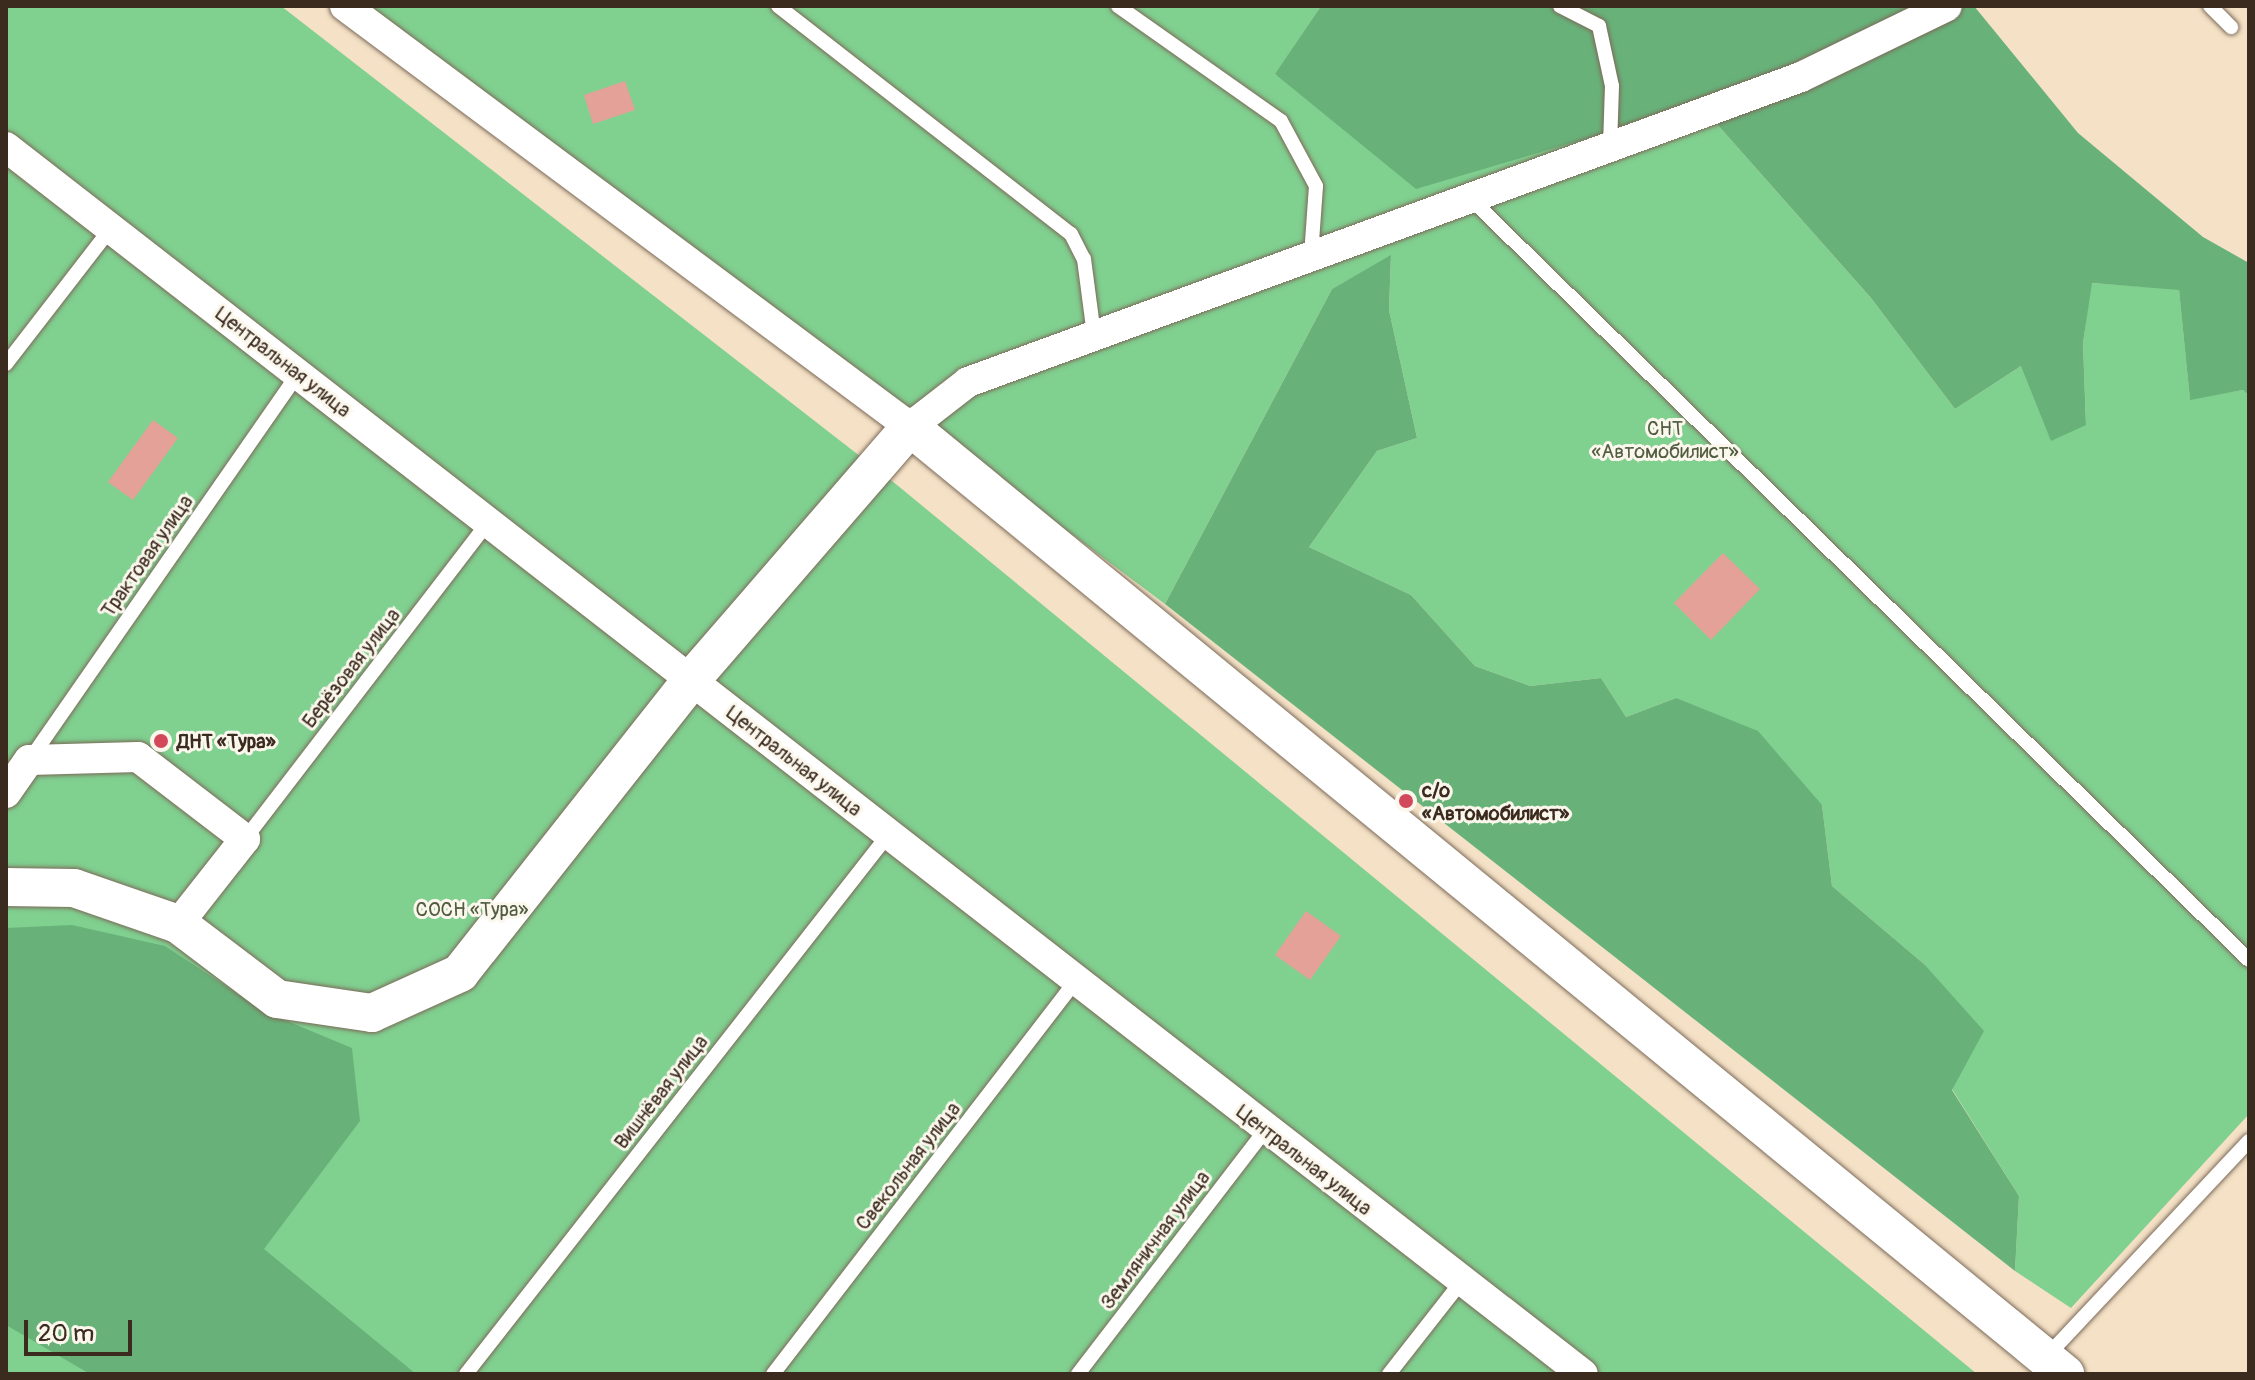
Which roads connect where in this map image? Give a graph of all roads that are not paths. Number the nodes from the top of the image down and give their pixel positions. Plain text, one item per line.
1 (345, 6) edge
2 (778, 6) edge
3 (1118, 6) edge
4 (1560, 6) edge
5 (1947, 6) edge
6 (2210, 6) edge
7 (2231, 27) dead end
8 (1610, 145) junction
9 (6, 147) edge
10 (1471, 199) junction
11 (111, 228) junction
12 (1311, 255) junction
13 (1094, 335) junction
14 (6, 364) edge
15 (298, 374) junction
16 (910, 427) junction
17 (488, 522) junction
18 (691, 680) junction
19 (29, 760) junction
20 (6, 793) edge
21 (888, 835) junction
22 (245, 839) junction
23 (6, 887) edge
24 (178, 924) junction
25 (2249, 960) edge
26 (1075, 982) junction
27 (1265, 1130) junction
28 (2249, 1141) edge
29 (1462, 1281) junction
30 (2055, 1366) edge
31 (466, 1374) edge
32 (773, 1374) edge
33 (1078, 1374) edge
34 (1389, 1374) edge
35 (1583, 1374) edge

1 - 16 street
2 - 13 lane
3 - 12 lane
4 - 8 lane
5 - 8 street
6 - 7 lane
8 - 10 street
9 - 11 street, Центральная улица
10 - 12 street
10 - 25 lane
11 - 14 lane
11 - 15 street, Центральная улица
12 - 13 street
13 - 16 street
15 - 17 street, Центральная улица
15 - 19 lane, Трактовая улица
16 - 18 street
16 - 30 street
17 - 18 street, Центральная улица
17 - 22 lane, Берёзовая улица
18 - 21 street, Центральная улица
18 - 24 street
19 - 20 street
19 - 22 street
21 - 26 street, Центральная улица
21 - 31 lane, Вишнёвая улица
22 - 24 street
23 - 24 street
26 - 27 street, Центральная улица
26 - 32 lane, Свекольная улица
27 - 29 street, Центральная улица
27 - 33 lane, Земляничная улица
28 - 30 lane
29 - 34 lane
29 - 35 street, Центральная улица

